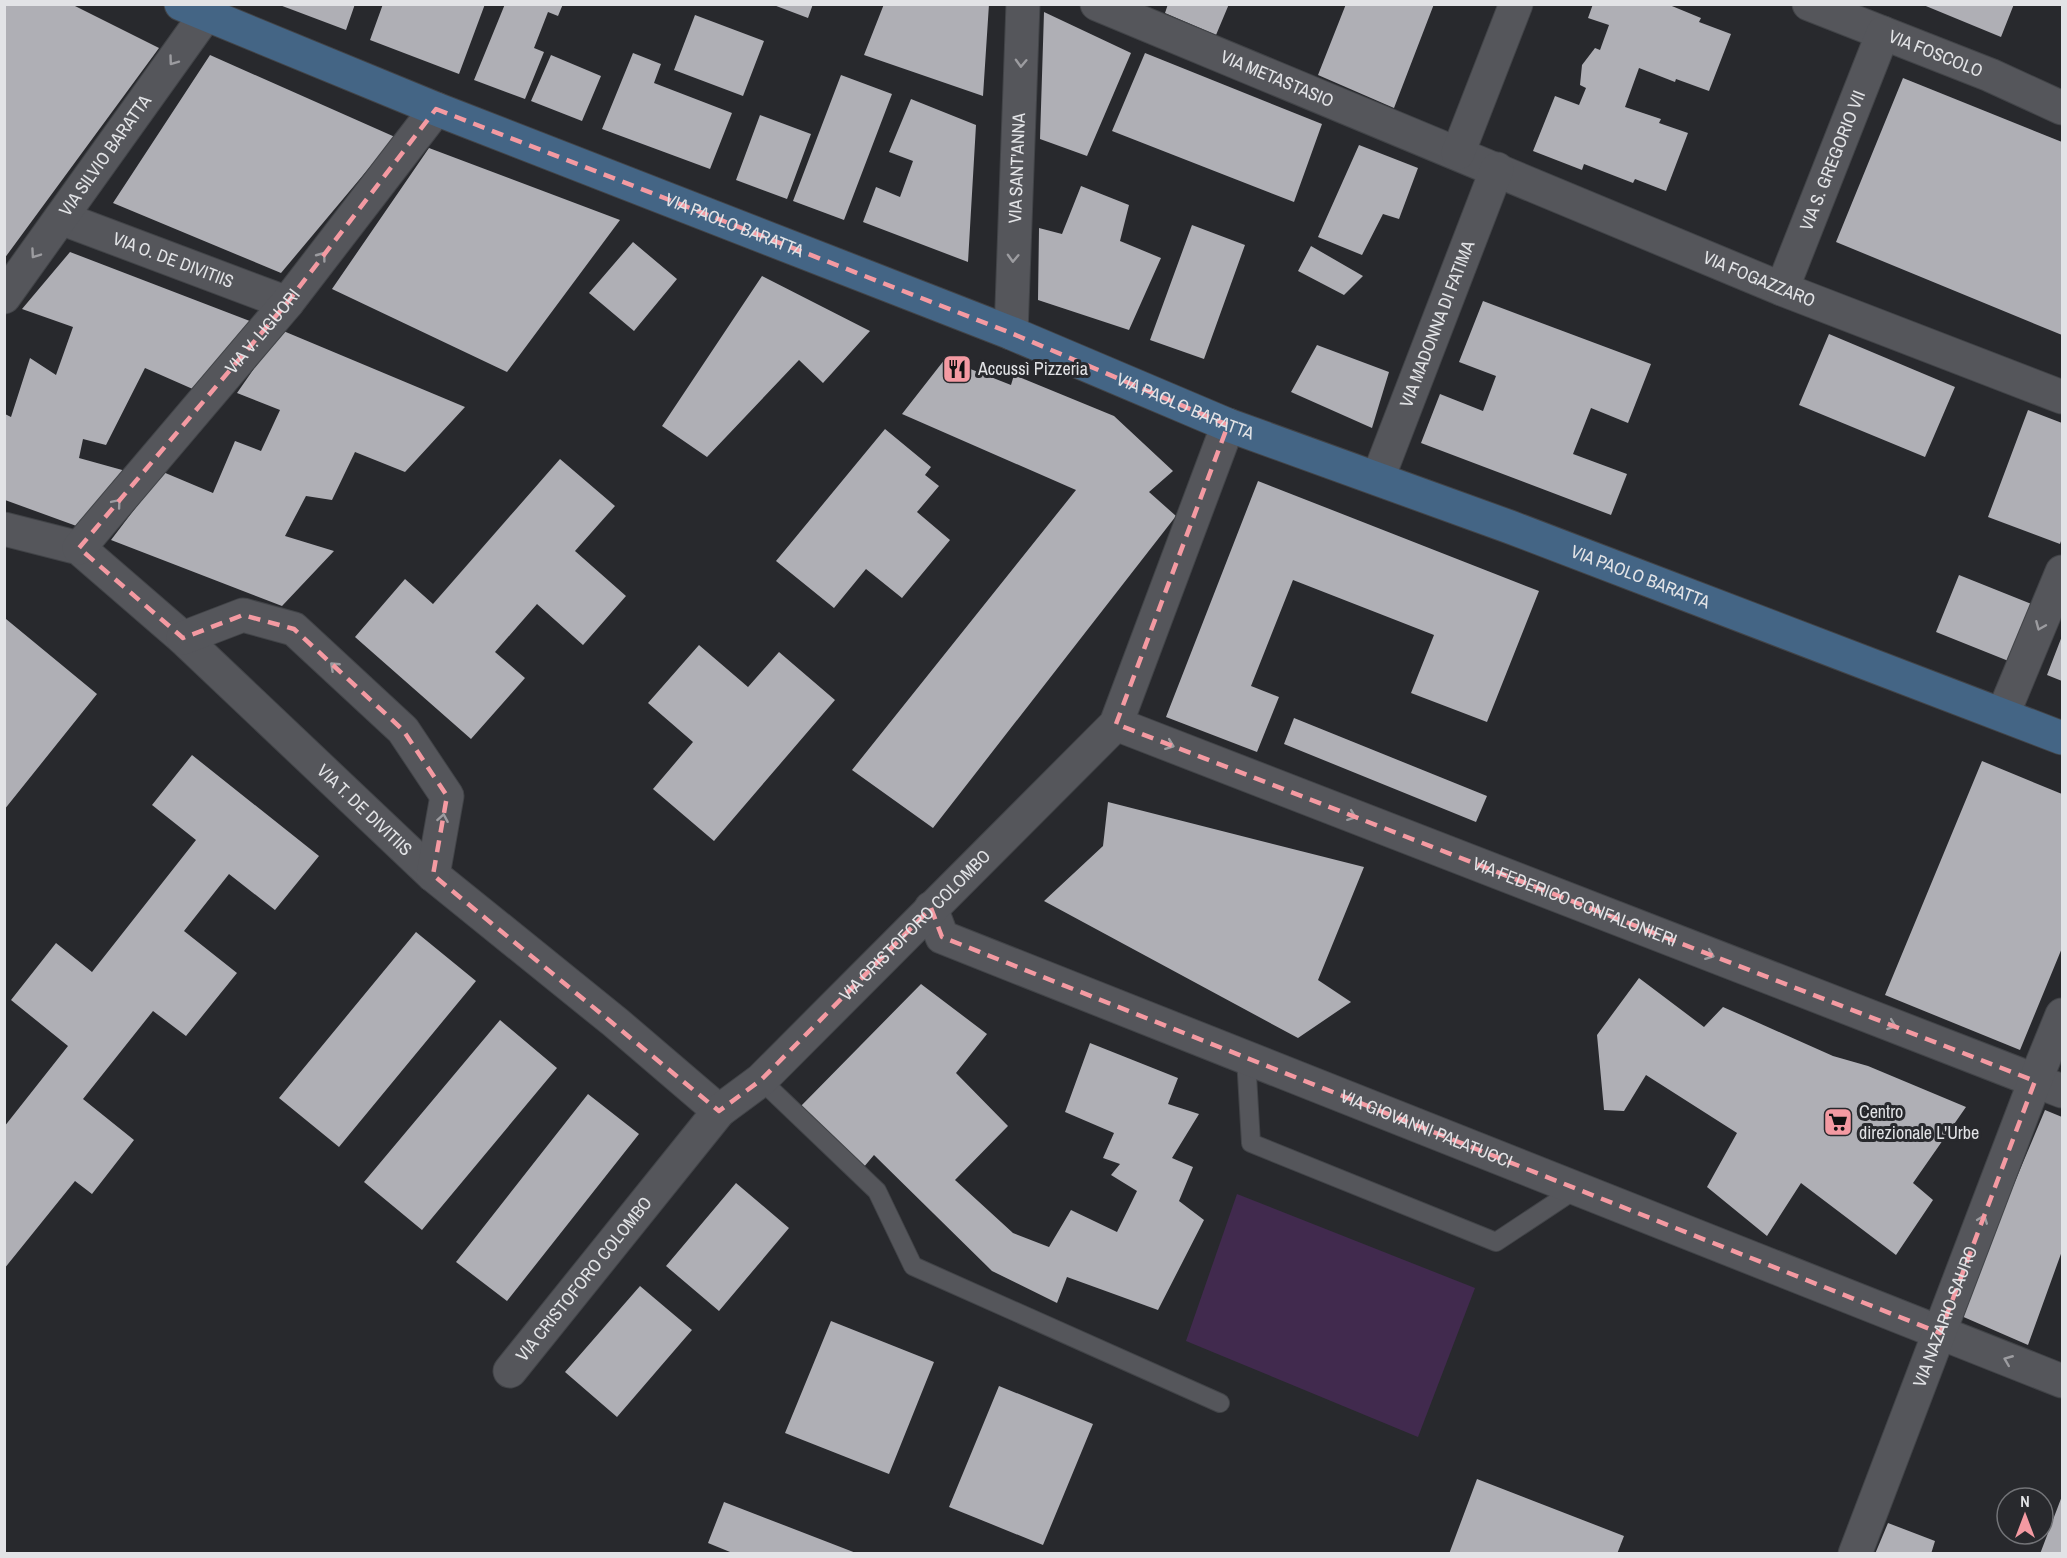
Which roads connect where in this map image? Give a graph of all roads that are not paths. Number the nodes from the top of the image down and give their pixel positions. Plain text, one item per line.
1 (1023, 4) edge
2 (1097, 4) edge
3 (1516, 4) edge
4 (1809, 4) edge
5 (200, 8) edge
6 (1869, 20) edge
7 (2062, 108) edge
8 (435, 109) junction
9 (1458, 153) junction
10 (1493, 180) junction
11 (61, 218) junction
12 (1782, 289) junction
13 (4, 297) edge
14 (287, 303) junction
15 (1011, 333) junction
16 (2062, 396) edge
17 (1228, 424) junction
18 (1378, 478) junction
19 (4, 529) edge
20 (79, 548) junction
21 (2062, 572) edge
22 (183, 638) junction
23 (2003, 714) junction
24 (1116, 724) junction
25 (2062, 738) edge
26 (433, 875) junction
27 (931, 908) junction
28 (2062, 1015) edge
29 (1246, 1058) junction
30 (761, 1080) junction
31 (2049, 1086) edge
32 (719, 1111) junction
33 (1576, 1189) junction
34 (1940, 1333) junction
35 (510, 1371) dead end
36 (2062, 1381) edge
37 (1220, 1403) dead end
38 (1856, 1554) edge

1 -> 15 street, VIA SANT'ANNA
2 - 9 street, VIA METASTASIO
3 - 9 street
4 - 6 street, VIA FOSCOLO
5 - 8 main road, VIA PAOLO BARATTA
5 -> 11 street, VIA SILVIO BARATTA
6 - 7 street, VIA FOSCOLO
6 - 12 street, VIA S. GREGORIO VII
14 -> 8 street, VIA V. LIGUORI
8 - 15 main road, VIA PAOLO BARATTA
9 - 10 street, VIA FOGAZZARO
10 - 12 street, VIA FOGAZZARO
10 - 18 street, VIA MADONNA DI FATIMA
11 -> 13 street, VIA SILVIO BARATTA
11 - 14 street, VIA O. DE DIVITIIS
12 - 16 street, VIA FOGAZZARO
20 -> 14 street, VIA V. LIGUORI
15 - 17 main road, VIA PAOLO BARATTA
17 - 18 main road, VIA PAOLO BARATTA
17 - 24 street, VIA CRISTOFORO COLOMBO
18 - 23 main road, VIA PAOLO BARATTA
19 - 20 street, VIA T. DE DIVITIIS
20 - 22 street, VIA T. DE DIVITIIS
21 -> 23 street
22 - 26 street, VIA T. DE DIVITIIS
26 -> 22 street
23 - 25 main road, VIA PAOLO BARATTA
24 - 27 street, VIA CRISTOFORO COLOMBO
24 -> 31 street, VIA FEDERICO CONFALONIERI
26 - 32 street, VIA T. DE DIVITIIS
27 - 29 street, VIA GIOVANNI PALATUCCI
27 - 30 street, VIA CRISTOFORO COLOMBO
28 - 31 street, VIA NAZARIO SAURO
29 - 33 street, VIA GIOVANNI PALATUCCI
29 - 33 lane
30 - 32 street, VIA CRISTOFORO COLOMBO
30 - 37 lane
34 -> 31 street, VIA NAZARIO SAURO
32 - 35 street, VIA CRISTOFORO COLOMBO
33 - 34 street, VIA GIOVANNI PALATUCCI
36 -> 34 street, VIA GIOVANNI PALATUCCI
34 - 38 street, VIA NAZARIO SAURO

